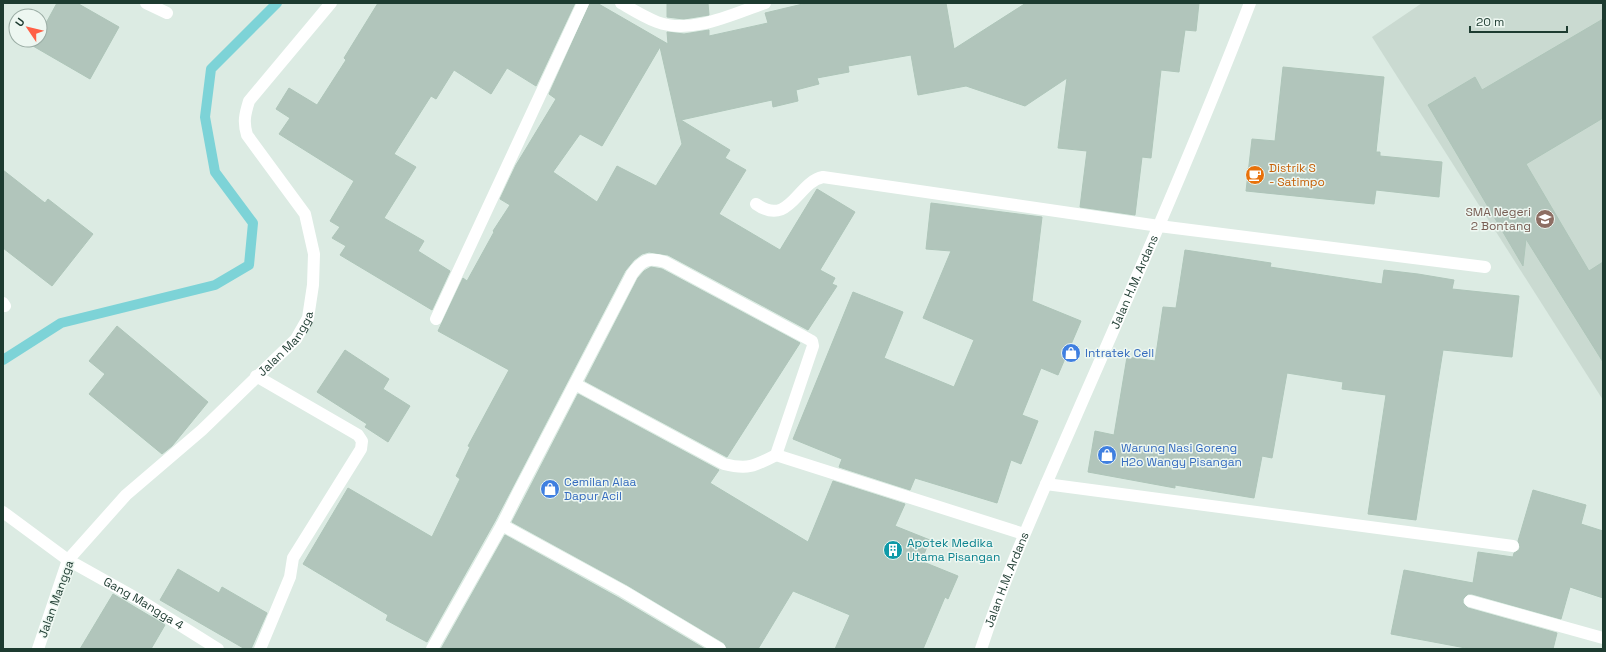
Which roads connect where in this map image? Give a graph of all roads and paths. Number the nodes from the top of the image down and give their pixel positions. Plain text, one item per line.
1 (146, 3) edge
2 (331, 3) edge
3 (583, 3) edge
4 (621, 3) edge
5 (765, 3) edge
6 (1250, 3) edge
7 (167, 13) dead end
8 (756, 204) dead end
9 (1159, 226) junction
10 (1485, 267) dead end
11 (436, 320) dead end
12 (256, 376) junction
13 (575, 384) junction
14 (776, 455) junction
15 (1046, 484) junction
16 (3, 512) edge
17 (502, 525) junction
18 (1024, 534) junction
19 (1512, 546) dead end
20 (68, 560) junction
21 (1470, 601) dead end
22 (1603, 638) edge
23 (38, 649) edge
24 (218, 649) edge
25 (260, 649) edge
26 (432, 649) edge
27 (720, 649) edge
28 (981, 649) edge

1 - 7 street
2 - 12 street, Jalan Mangga
3 - 11 street
4 - 5 street
6 - 9 street, Jalan H.M. Ardans
8 - 9 street
9 - 10 street
9 - 15 street, Jalan H.M. Ardans
12 - 20 street, Jalan Mangga
12 - 25 street
13 - 14 street
13 - 14 street
13 - 17 street
14 - 18 street
15 - 18 street, Jalan H.M. Ardans
15 - 19 street
16 - 20 street, Gang Mangga 4
17 - 26 street
17 - 27 street
18 - 28 street, Jalan H.M. Ardans
20 - 23 street, Jalan Mangga
20 - 24 street, Gang Mangga 4
21 - 22 street

